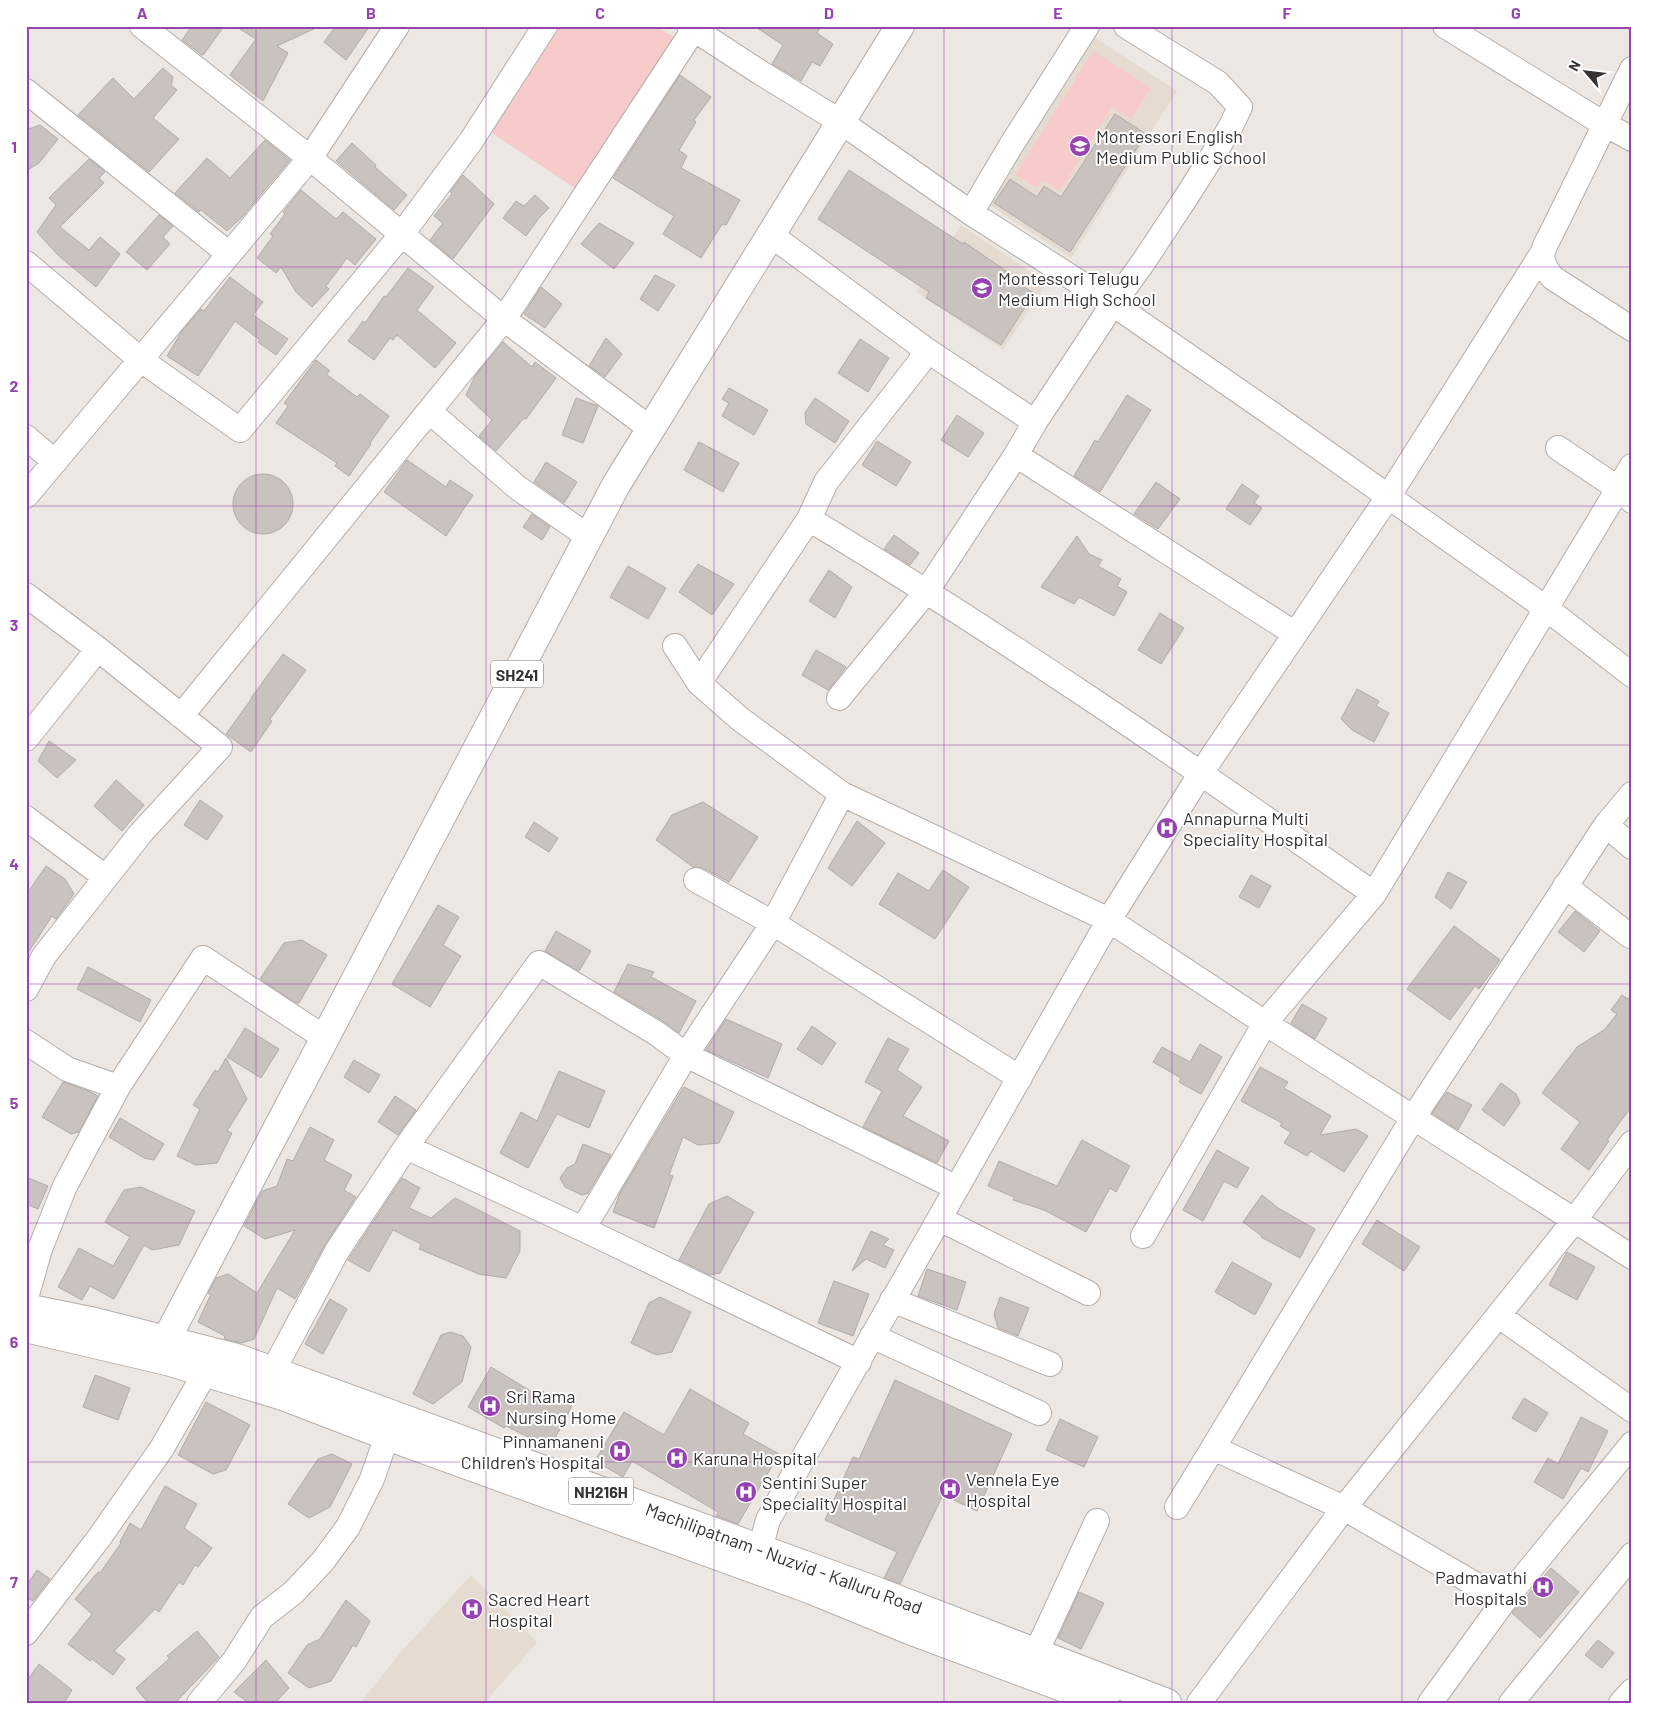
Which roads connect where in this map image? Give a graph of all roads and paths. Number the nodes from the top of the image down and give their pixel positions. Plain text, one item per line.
1 (142, 26) edge
2 (397, 26) edge
3 (545, 26) edge
4 (900, 26) edge
5 (1087, 26) edge
6 (1126, 26) edge
7 (1445, 26) edge
8 (693, 27) edge
9 (1632, 69) edge
10 (26, 91) edge
11 (841, 122) junction
12 (1604, 124) junction
13 (1632, 139) edge
14 (310, 158) junction
15 (971, 213) junction
16 (402, 234) junction
17 (772, 235) junction
18 (1543, 252) junction
19 (229, 254) junction
20 (26, 263) edge
21 (1112, 304) junction
22 (504, 319) junction
23 (1632, 329) edge
24 (925, 349) junction
25 (141, 360) junction
26 (430, 412) junction
27 (1035, 422) junction
28 (651, 429) junction
29 (26, 437) edge
30 (1558, 448) dead end
31 (1016, 455) junction
32 (55, 462) junction
33 (1632, 466) edge
34 (1625, 495) edge
35 (26, 496) edge
36 (1388, 496) junction
37 (809, 519) junction
38 (589, 537) junction
39 (926, 592) junction
40 (26, 595) edge
41 (1547, 609) junction
42 (1294, 633) junction
43 (675, 646) dead end
44 (98, 649) junction
45 (1632, 674) edge
46 (699, 683) junction
47 (839, 698) dead end
48 (181, 716) junction
49 (26, 739) edge
50 (1202, 773) junction
51 (842, 794) junction
52 (1632, 794) edge
53 (26, 818) edge
54 (1606, 825) junction
55 (1632, 847) edge
56 (106, 878) junction
57 (696, 880) dead end
58 (1565, 886) junction
59 (1374, 894) junction
60 (1109, 920) junction
61 (773, 923) junction
62 (1630, 936) dead end
63 (26, 989) edge
64 (1266, 1024) junction
65 (325, 1038) junction
66 (26, 1042) edge
67 (686, 1055) junction
68 (1020, 1078) junction
69 (118, 1087) junction
70 (1413, 1118) junction
71 (1632, 1143) edge
72 (406, 1147) junction
73 (957, 1188) junction
74 (940, 1218) junction
75 (1574, 1221) junction
76 (583, 1229) junction
77 (1143, 1236) dead end
78 (1632, 1258) edge
79 (1088, 1293) dead end
80 (26, 1298) edge
81 (892, 1300) junction
82 (26, 1308) edge
83 (1499, 1316) junction
84 (26, 1328) edge
85 (872, 1336) junction
86 (166, 1340) junction
87 (859, 1362) junction
88 (1050, 1364) dead end
89 (272, 1371) junction
90 (205, 1373) junction
91 (1632, 1410) edge
92 (1039, 1413) dead end
93 (388, 1436) junction
94 (1632, 1444) edge
95 (1214, 1448) junction
96 (1177, 1507) dead end
97 (1344, 1508) junction
98 (1097, 1521) dead end
99 (1632, 1555) edge
100 (755, 1558) junction
101 (1504, 1601) junction
102 (26, 1634) edge
103 (1036, 1653) junction
104 (1632, 1691) edge
105 (1096, 1701) edge
106 (199, 1703) edge
107 (1167, 1703) edge
108 (1199, 1703) edge
109 (1430, 1703) edge
110 (1511, 1703) edge
111 (1621, 1703) edge

1 - 14 street
2 - 14 street
3 - 16 street
4 - 11 main road, SH241
5 - 15 street
6 - 21 street
7 - 12 street
8 - 11 street
8 - 22 street
9 - 12 street
10 - 19 street
11 - 15 street
11 - 17 main road, SH241
12 - 13 street
12 - 18 street
14 - 16 street
14 - 19 street
15 - 21 street
16 - 22 street
16 - 25 street
17 - 24 street
17 - 28 main road, SH241
18 - 23 street
18 - 36 street
19 - 25 street
20 - 25 street
21 - 27 street
21 - 36 street
22 - 26 street
22 - 28 street
24 - 27 street
24 - 37 street
25 - 32 street
26 - 38 street
26 - 48 street
27 - 31 street
28 - 38 main road, SH241
29 - 32 street
30 - 34 street
31 - 39 street
31 - 42 street
32 - 35 street
33 - 34 street
34 - 41 street
36 - 41 street
36 - 42 street
37 - 39 street
37 - 46 street
38 - 65 main road, SH241
39 - 47 street
39 - 50 street
40 - 44 street
41 - 45 street
41 - 59 street
42 - 50 street
43 - 46 street
44 - 48 street
44 - 49 street
46 - 51 street
48 - 56 street
50 - 59 street
50 - 60 street
51 - 60 street
51 - 61 street
52 - 54 street
53 - 56 street
54 - 55 street
54 - 58 street
56 - 63 street
57 - 61 street
58 - 62 street
58 - 70 street
59 - 64 street
60 - 64 street
60 - 68 street
61 - 67 street
61 - 68 street
64 - 70 street
64 - 77 street
65 - 69 street
65 - 86 main road, SH241
66 - 69 street
67 - 72 street
67 - 73 street
67 - 76 street
68 - 73 street
69 - 80 street
70 - 75 street
70 - 95 street
71 - 75 street
72 - 76 street
72 - 89 street
73 - 74 street
74 - 79 street
74 - 81 street
75 - 78 street
75 - 83 street
76 - 87 street
81 - 85 street
81 - 88 street
82 - 86 main road, Machilipatnam - Nuzvid - Kalluru Road / NH216H
83 - 91 street
83 - 97 street
84 - 90 main road, Machilipatnam - Nuzvid - Kalluru Road / NH216H
85 - 87 street
85 - 92 street
86 - 89 main road, Machilipatnam - Nuzvid - Kalluru Road / NH216H
87 - 100 street
89 - 100 main road, Machilipatnam - Nuzvid - Kalluru Road / NH216H
90 - 93 main road, Machilipatnam - Nuzvid - Kalluru Road / NH216H
90 - 102 street
93 - 100 main road, Machilipatnam - Nuzvid - Kalluru Road / NH216H
93 - 106 street
94 - 101 street
95 - 96 street
95 - 97 street
97 - 101 street
97 - 108 street
98 - 103 street
99 - 110 street
100 - 103 main road, Machilipatnam - Nuzvid - Kalluru Road / NH216H
100 - 105 main road, Machilipatnam - Nuzvid - Kalluru Road / NH216H
101 - 109 street
103 - 107 main road, Machilipatnam - Nuzvid - Kalluru Road / NH216H
104 - 111 street

